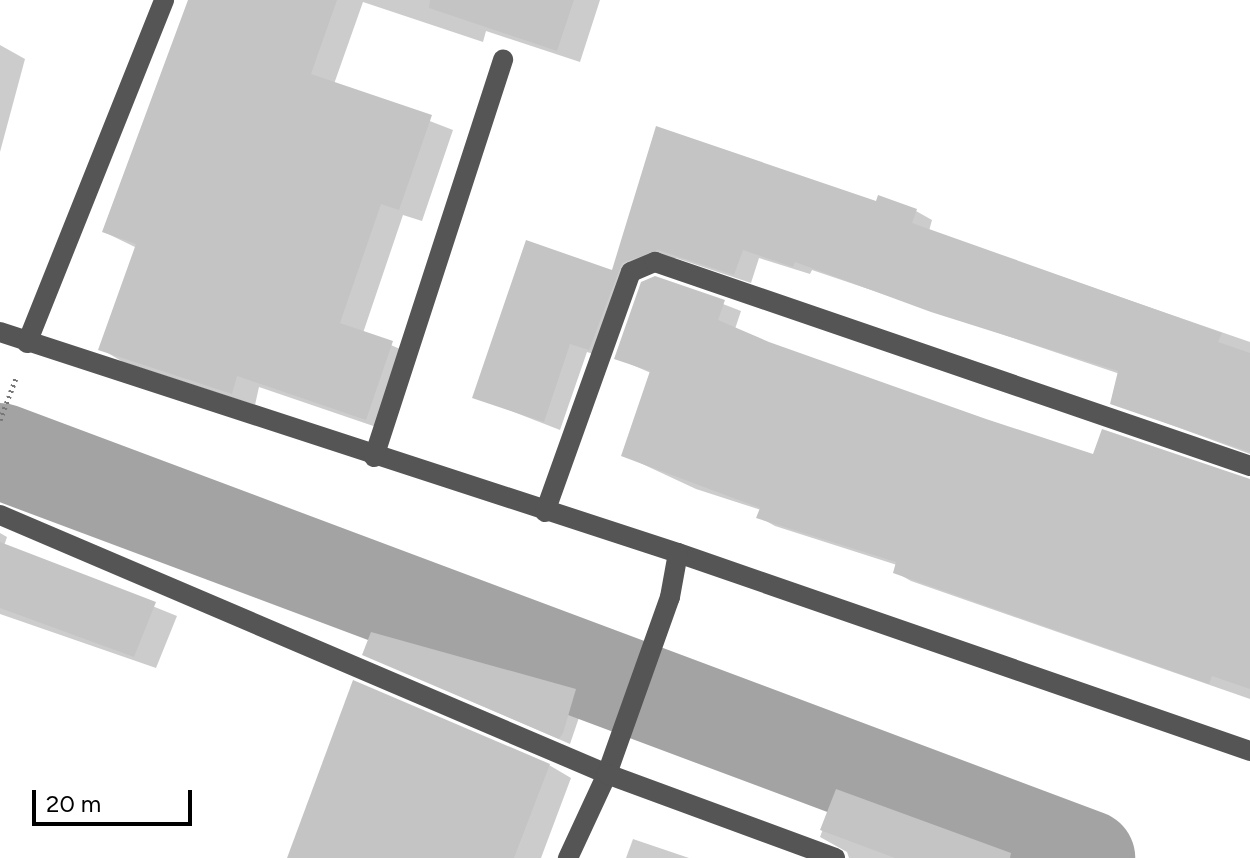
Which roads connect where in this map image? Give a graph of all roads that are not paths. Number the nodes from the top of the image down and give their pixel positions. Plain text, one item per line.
1 (164, 0) edge
2 (503, 59) dead end
3 (0, 332) edge
4 (27, 343) junction
5 (374, 457) junction
6 (1250, 466) edge
7 (545, 512) junction
8 (0, 515) edge
9 (678, 553) junction
10 (1250, 751) edge
11 (607, 774) junction
12 (568, 858) edge
13 (835, 858) edge

1 - 4 street
2 - 5 street
3 - 4 street
4 - 5 street
5 - 7 street
6 - 7 street
7 - 9 street
8 - 11 street
9 - 10 street
9 - 11 street
11 - 12 street
11 - 13 street

